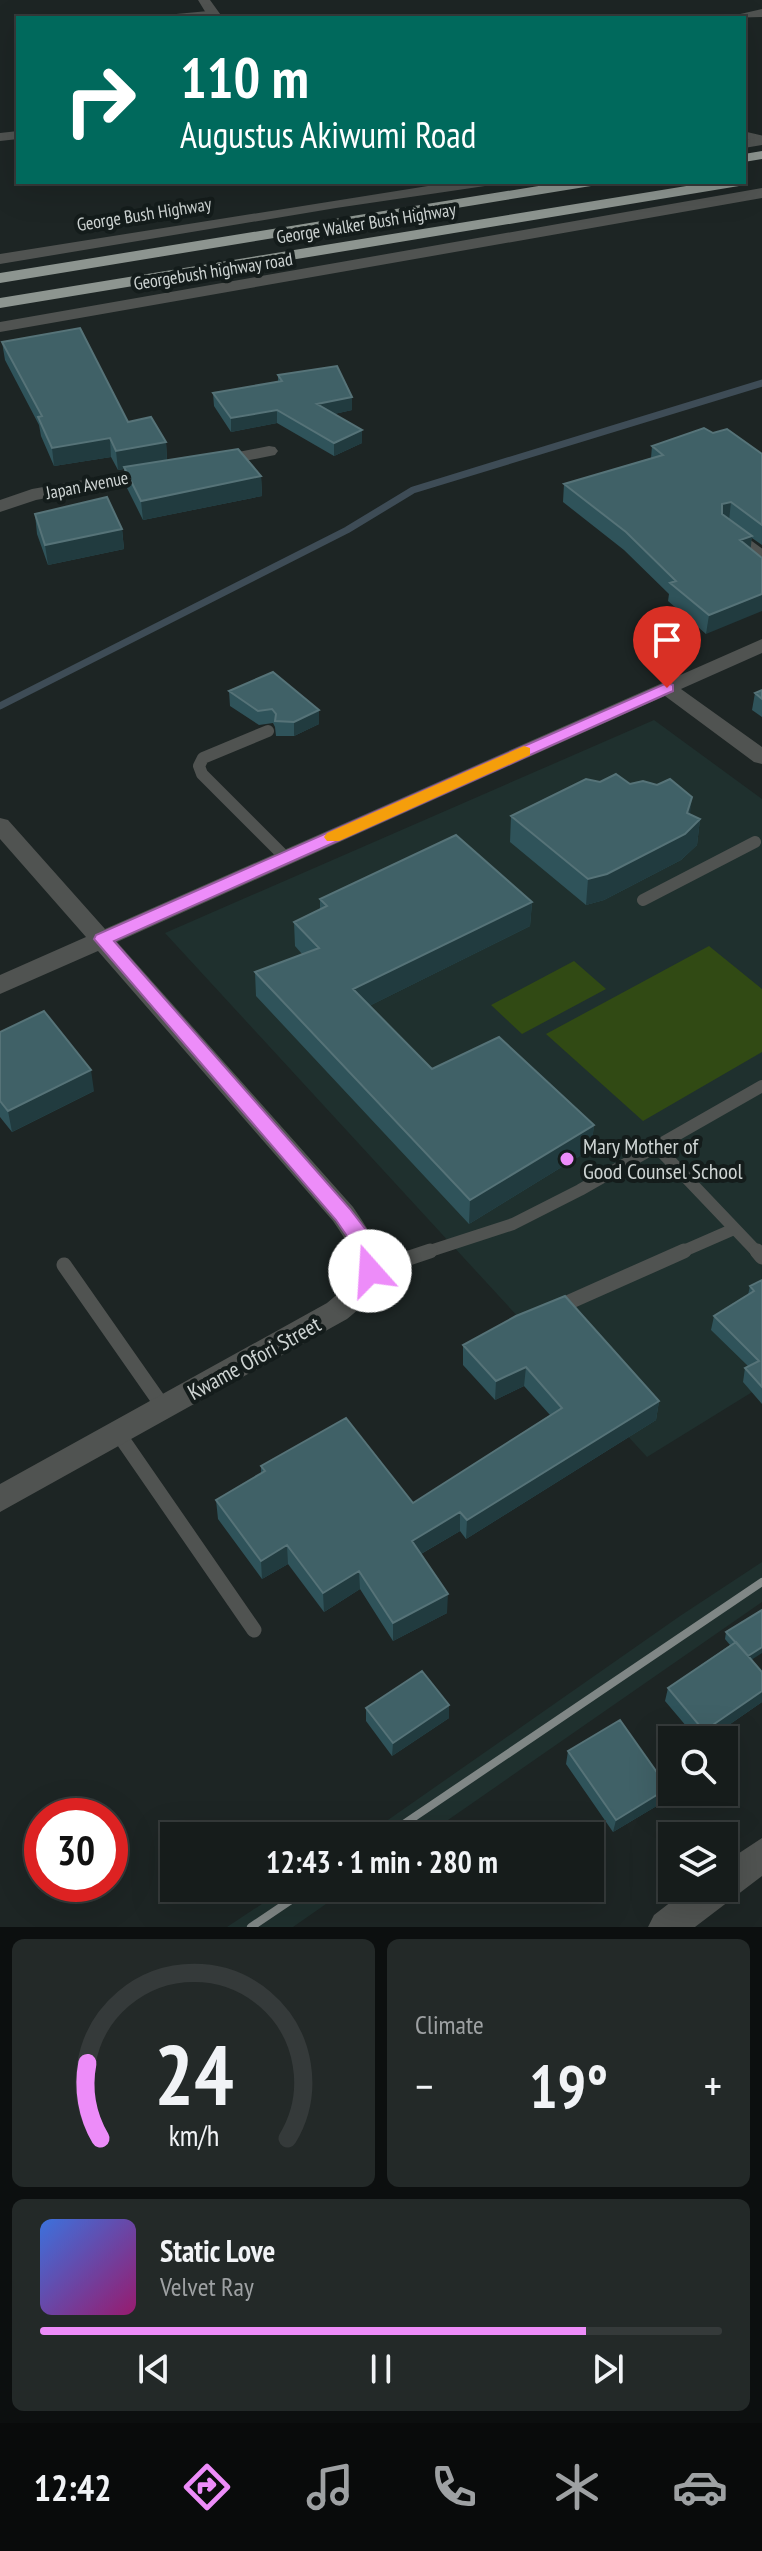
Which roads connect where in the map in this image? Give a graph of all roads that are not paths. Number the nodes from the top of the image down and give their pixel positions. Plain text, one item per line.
1 (204, 0) edge
2 (215, 16) edge
3 (465, 184) edge
4 (579, 184) edge
5 (730, 184) edge
6 (762, 193) edge
7 (333, 198) junction
8 (349, 221) junction
9 (0, 259) edge
10 (0, 278) edge
11 (0, 303) edge
12 (0, 327) edge
13 (269, 451) dead end
14 (0, 506) edge
15 (725, 527) edge
16 (762, 554) edge
17 (762, 645) edge
18 (667, 688) junction
19 (268, 731) dead end
20 (762, 757) edge
21 (0, 825) edge
22 (755, 842) dead end
23 (286, 858) junction
24 (643, 900) dead end
25 (103, 939) junction
26 (0, 985) edge
27 (762, 1086) edge
28 (656, 1146) junction
29 (734, 1229) junction
30 (762, 1257) edge
31 (64, 1265) dead end
32 (370, 1271) junction
33 (546, 1312) edge
34 (164, 1408) junction
35 (118, 1433) junction
36 (0, 1499) edge
37 (254, 1630) dead end
38 (762, 1855) edge
39 (738, 1873) edge
40 (699, 1902) edge
41 (666, 1927) edge

1 - 2 street
3 - 7 street, George Bush Highway
4 - 8 highway, George Walker Bush Highway
5 - 11 highway, George Walker Bush Highway
6 - 12 street, Georgebush highway road
7 - 8 street
7 - 9 street, George Bush Highway
8 - 10 highway, George Walker Bush Highway
13 - 14 street, Japan Avenue
15 - 16 lane
17 - 18 street
18 - 20 street
18 - 23 street
19 - 23 lane
21 - 25 street
22 - 24 lane
23 - 25 street
25 - 26 street
25 - 32 street
27 - 28 lane
28 - 29 lane
28 - 32 lane
29 - 30 lane
29 - 33 lane
31 - 34 lane
32 - 34 street, Kwame Ofori Street
34 - 35 street, Kwame Ofori Street
35 - 36 street, Kwame Ofori Street
35 - 37 lane
38 - 39 street
40 - 41 street

